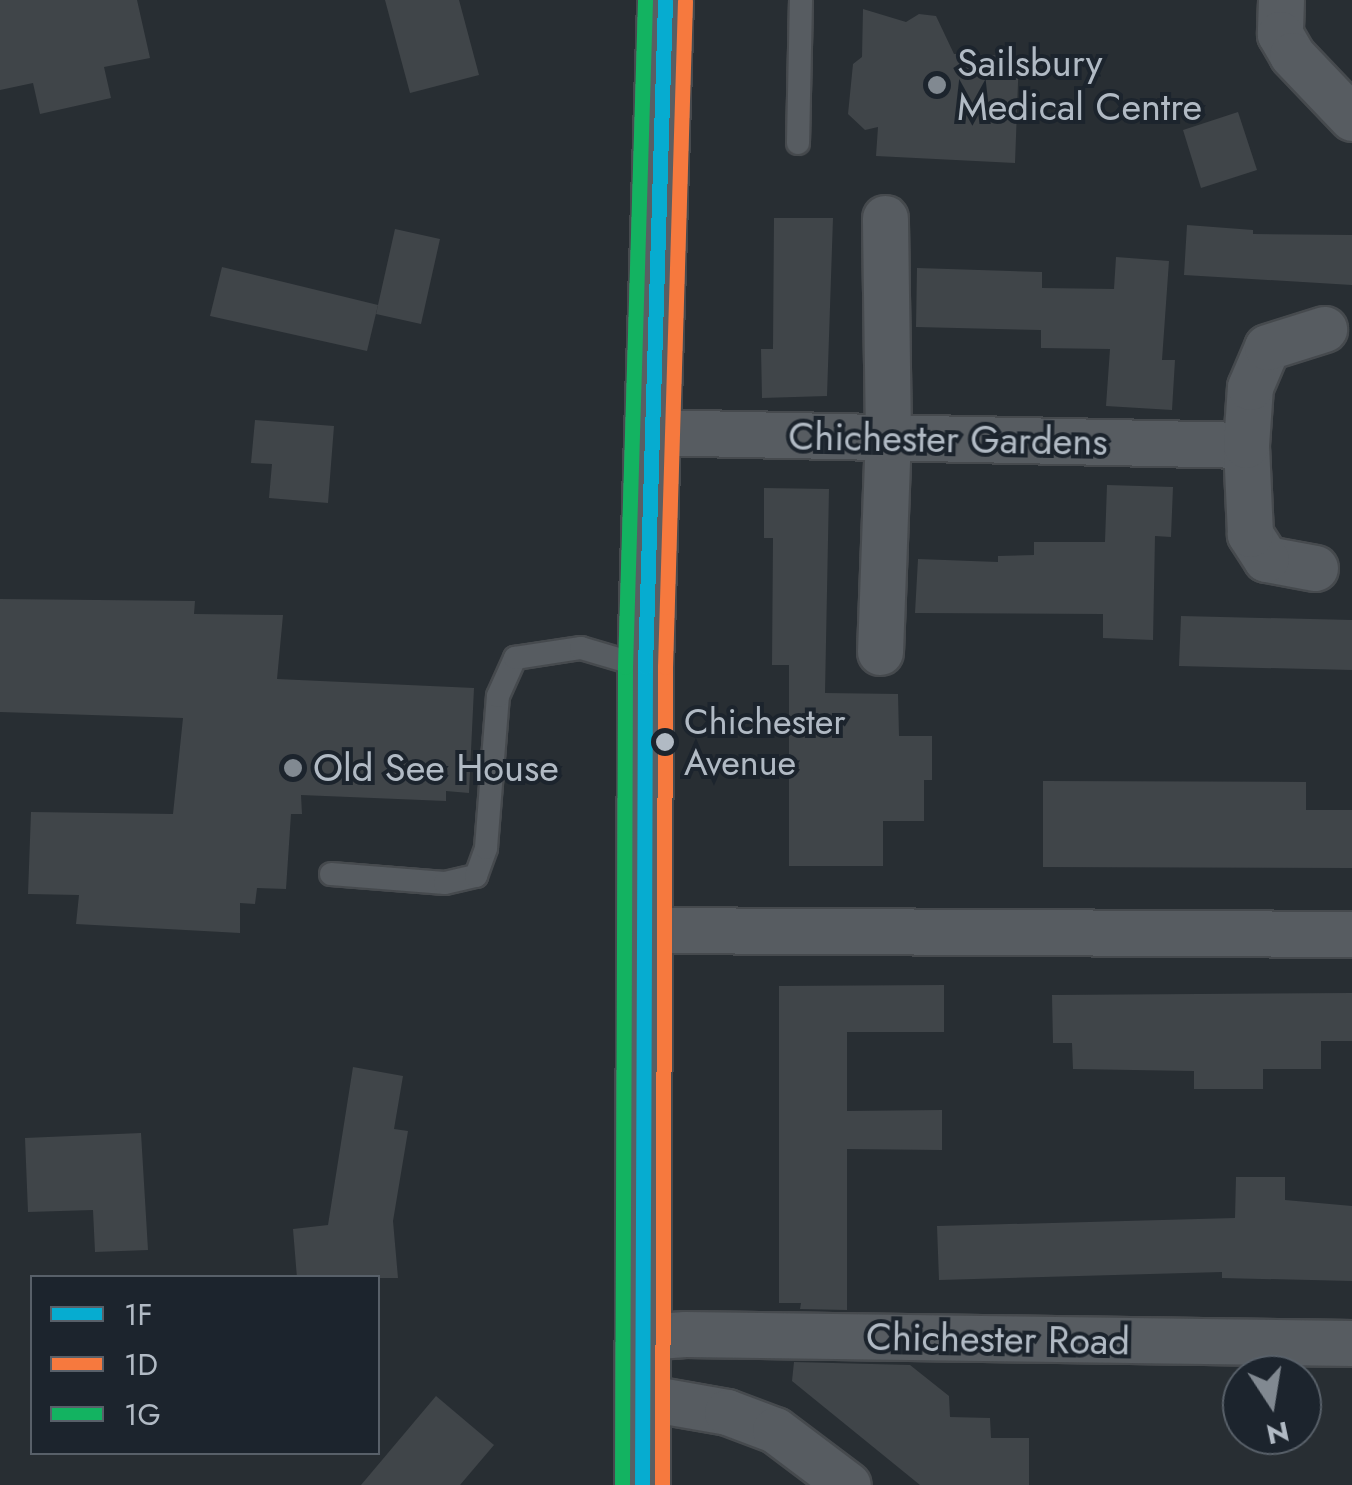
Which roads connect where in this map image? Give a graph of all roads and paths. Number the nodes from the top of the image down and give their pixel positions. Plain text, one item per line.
1 (665, 0) edge
2 (801, 0) edge
3 (1281, 0) edge
4 (1352, 118) edge
5 (798, 143) dead end
6 (886, 218) dead end
7 (1324, 329) dead end
8 (650, 432) junction
9 (888, 437) junction
10 (1246, 445) junction
11 (1315, 568) dead end
12 (880, 652) dead end
13 (645, 667) junction
14 (331, 874) dead end
15 (644, 930) junction
16 (1352, 934) edge
17 (644, 1337) junction
18 (1352, 1342) edge
19 (642, 1397) junction
20 (642, 1485) edge
21 (848, 1485) edge

1 - 8 main road
2 - 5 lane
3 - 4 street
6 - 9 street
7 - 10 street
8 - 9 street, Chichester Gardens
8 - 13 main road
9 - 10 street, Chichester Gardens
9 - 12 street
10 - 11 street
13 - 14 lane
13 - 15 main road
15 - 16 street
15 - 17 main road
17 - 18 street, Chichester Road
17 - 19 main road
19 - 20 main road
19 - 21 street

